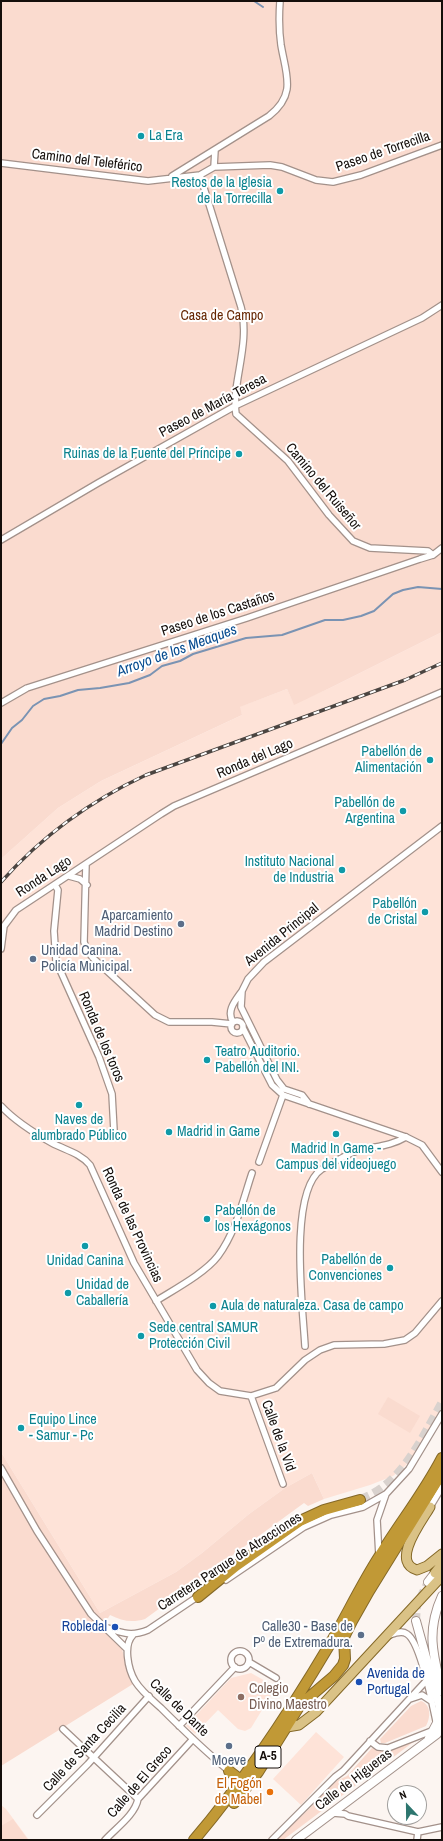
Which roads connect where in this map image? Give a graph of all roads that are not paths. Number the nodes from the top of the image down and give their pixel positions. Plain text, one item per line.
1 (280, 1) edge
2 (442, 145) edge
3 (215, 150) junction
4 (1, 163) edge
5 (214, 167) junction
6 (200, 175) junction
7 (170, 178) junction
8 (442, 305) edge
9 (235, 406) junction
10 (1, 540) edge
11 (442, 548) edge
12 (432, 554) junction
13 (442, 692) edge
14 (1, 703) edge
15 (442, 826) edge
16 (86, 864) junction
17 (69, 876) junction
18 (55, 885) junction
19 (87, 885) junction
20 (1, 949) edge
21 (242, 991) junction
22 (233, 1023) junction
23 (243, 1028) junction
24 (238, 1034) junction
25 (249, 1040) junction
26 (283, 1095) junction
27 (309, 1104) junction
28 (1, 1106) edge
29 (114, 1131) dead end
30 (406, 1137) junction
31 (259, 1162) dead end
32 (442, 1172) edge
33 (252, 1173) dead end
34 (156, 1301) junction
35 (442, 1301) edge
36 (305, 1346) dead end
37 (251, 1396) junction
38 (442, 1414) edge
39 (442, 1458) edge
40 (1, 1468) edge
41 (442, 1473) edge
42 (283, 1484) dead end
43 (442, 1487) edge
44 (386, 1494) junction
45 (360, 1500) tunnel mouth
46 (430, 1507) joint
47 (442, 1554) edge
48 (379, 1557) junction
49 (442, 1564) edge
50 (438, 1574) edge
51 (428, 1582) tunnel mouth
52 (198, 1596) junction
53 (442, 1596) edge
54 (416, 1622) tunnel mouth
55 (105, 1627) junction
56 (136, 1634) junction
57 (390, 1635) junction
58 (127, 1650) junction
59 (249, 1662) junction
60 (235, 1667) junction
61 (276, 1678) dead end
62 (426, 1681) junction
63 (442, 1691) edge
64 (149, 1696) junction
65 (408, 1700) junction
66 (432, 1702) junction
67 (179, 1726) junction
68 (287, 1727) junction
69 (438, 1727) edge
70 (63, 1729) dead end
71 (193, 1739) junction
72 (442, 1739) edge
73 (370, 1741) junction
74 (428, 1741) junction
75 (93, 1757) junction
76 (229, 1771) joint
77 (242, 1781) junction
78 (138, 1799) junction
79 (332, 1812) junction
80 (37, 1815) dead end
81 (442, 1827) edge
82 (418, 1832) junction
83 (299, 1839) edge
84 (105, 1840) edge
85 (194, 1840) edge
86 (203, 1840) edge
87 (272, 1840) edge
88 (417, 1840) edge

1 - 3 street
2 - 5 street, Paseo de Torrecilla
3 - 5 street
3 - 7 street
4 - 7 street, Camino del Teleférico
5 - 6 street
6 - 7 street, Camino del Teleférico
6 - 9 street
8 - 9 street, Paseo de María Teresa
9 - 10 street, Paseo de María Teresa
9 - 12 street, Camino del Ruiseñor
11 - 12 street, Paseo de los Castaños
12 - 14 street, Paseo de los Castaños
13 - 16 street, Ronda del Lago
15 - 21 street, Avenida Principal
16 - 17 street, Ronda Lago
16 - 19 street
17 - 18 street, Ronda Lago
17 - 19 street
18 - 20 street, Ronda Lago
18 - 29 street, Ronda de los toros
19 - 22 street
21 - 22 street, Avenida Principal
21 - 27 street
22 - 23 street
22 - 24 street
23 - 24 street
23 - 25 street
24 - 25 street
25 - 26 street
26 - 27 street
26 - 31 street
27 - 30 street
28 - 34 street, Ronda de las Provincias
30 - 32 street
30 - 36 street
33 - 34 street
34 - 37 street, Ronda de las Provincias
35 - 37 street, Ronda de las Provincias
37 - 42 street, Calle de la Vid
38 - 44 street
39 - 48 highway
40 - 55 street
41 - 68 highway, A-5
43 - 46 street
44 - 48 street
44 - 52 street, Carretera Parque de Atracciones
45 - 52 highway
46 - 47 main road
48 - 77 highway, A-5
49 - 50 main road
50 - 51 main road
50 - 57 main road
52 - 56 street, Carretera Parque de Atracciones
53 - 63 main road
54 - 69 main road, Calle de Higueras
55 - 56 street
55 - 58 street
56 - 58 street
57 - 62 street
57 - 68 main road
58 - 64 street, Calle de Dante
59 - 60 street
59 - 60 street
59 - 61 street
60 - 67 street
62 - 65 street
62 - 66 street
64 - 67 street, Calle de Dante
64 - 75 street, Calle de Santa Cecilia
65 - 66 street
65 - 73 street
66 - 69 street
67 - 71 street, Calle de Dante
68 - 86 highway, A-5
69 - 73 street
69 - 74 main road, Calle de Higueras
70 - 75 street
71 - 76 street, Calle de Dante
71 - 78 street, Calle de El Greco
72 - 74 street
73 - 87 street
74 - 79 main road, Calle de Higueras
75 - 78 street
75 - 80 street, Calle de Santa Cecilia
76 - 77 highway
77 - 85 highway, A-5
78 - 84 street, Calle de El Greco
79 - 82 street
79 - 83 main road, Calle de Higueras
81 - 82 street
82 - 88 street

